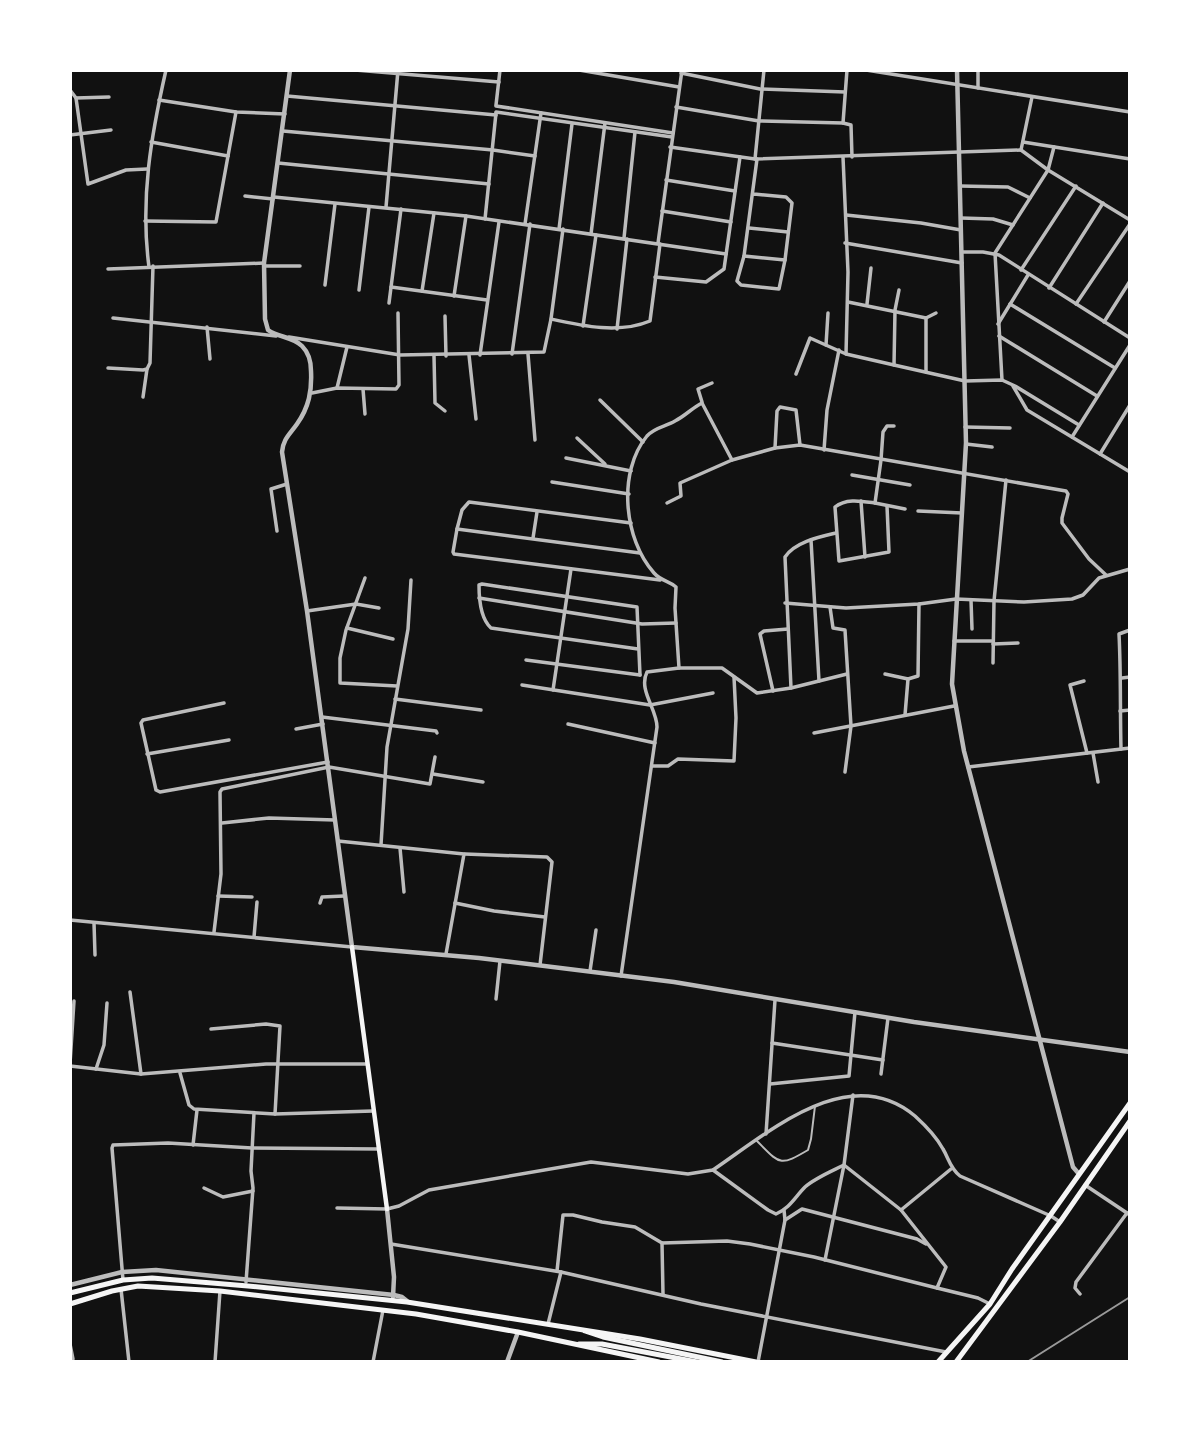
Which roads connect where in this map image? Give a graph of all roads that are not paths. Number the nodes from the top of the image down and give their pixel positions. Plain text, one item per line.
1 (166, 70) edge
2 (290, 70) edge
3 (355, 70) edge
4 (500, 70) edge
5 (579, 70) edge
6 (764, 70) edge
7 (847, 70) edge
8 (866, 70) edge
9 (957, 70) edge
10 (978, 70) edge
11 (681, 71) edge
12 (398, 72) edge
13 (499, 82) junction
14 (957, 85) junction
15 (679, 87) junction
16 (978, 88) junction
17 (760, 89) junction
18 (70, 90) edge
19 (845, 92) junction
20 (287, 96) junction
21 (109, 97) dead end
22 (1032, 97) junction
23 (76, 98) junction
24 (159, 100) junction
25 (496, 106) junction
26 (395, 107) junction
27 (676, 107) junction
28 (236, 112) junction
29 (1130, 112) edge
30 (541, 113) junction
31 (285, 114) junction
32 (496, 114) junction
33 (540, 120) junction
34 (759, 121) junction
35 (843, 123) junction
36 (572, 124) junction
37 (605, 126) junction
38 (111, 130) dead end
39 (636, 130) junction
40 (283, 131) junction
41 (80, 133) junction
42 (70, 135) edge
43 (672, 135) junction
44 (151, 142) junction
45 (392, 142) junction
46 (1023, 142) junction
47 (670, 147) junction
48 (1054, 147) junction
49 (493, 150) junction
50 (1021, 150) junction
51 (958, 151) junction
52 (536, 156) junction
53 (229, 157) junction
54 (740, 157) junction
55 (843, 157) junction
56 (852, 157) junction
57 (756, 159) junction
58 (1130, 159) edge
59 (278, 163) junction
60 (147, 169) junction
61 (1048, 170) junction
62 (388, 174) junction
63 (666, 180) junction
64 (489, 184) junction
65 (960, 186) junction
66 (1076, 186) junction
67 (735, 191) junction
68 (754, 194) junction
69 (245, 196) dead end
70 (274, 198) junction
71 (1030, 198) junction
72 (1103, 203) junction
73 (335, 204) junction
74 (369, 207) junction
75 (386, 208) junction
76 (401, 209) junction
77 (662, 211) junction
78 (434, 213) junction
79 (466, 216) junction
80 (845, 216) junction
81 (961, 218) junction
82 (485, 219) junction
83 (145, 221) junction
84 (499, 221) junction
85 (731, 222) junction
86 (1130, 222) edge
87 (527, 224) junction
88 (1013, 225) junction
89 (749, 228) junction
90 (561, 229) junction
91 (961, 230) junction
92 (788, 232) junction
93 (594, 234) junction
94 (626, 238) junction
95 (845, 243) junction
96 (659, 244) junction
97 (962, 252) junction
98 (995, 253) junction
99 (726, 254) junction
100 (744, 256) junction
101 (785, 260) junction
102 (962, 263) junction
103 (264, 265) junction
104 (300, 266) dead end
105 (151, 267) junction
106 (871, 268) dead end
107 (108, 269) dead end
108 (1021, 270) junction
109 (1028, 275) junction
110 (655, 277) junction
111 (1130, 281) edge
112 (325, 285) dead end
113 (391, 287) junction
114 (1049, 288) junction
115 (359, 290) dead end
116 (899, 290) dead end
117 (422, 291) junction
118 (454, 296) junction
119 (487, 300) junction
120 (848, 302) junction
121 (389, 303) dead end
122 (867, 304) junction
123 (1010, 304) junction
124 (1076, 304) junction
125 (895, 310) junction
126 (398, 313) dead end
127 (828, 313) dead end
128 (936, 313) dead end
129 (445, 316) dead end
130 (113, 318) dead end
131 (926, 318) junction
132 (551, 319) junction
133 (152, 322) junction
134 (1104, 322) junction
135 (998, 324) junction
136 (583, 326) junction
137 (207, 327) junction
138 (617, 328) junction
139 (276, 336) junction
140 (999, 336) junction
141 (289, 337) junction
142 (1130, 338) edge
143 (826, 345) junction
144 (1130, 345) edge
145 (347, 347) junction
146 (839, 350) junction
147 (512, 354) junction
148 (528, 354) junction
149 (846, 354) junction
150 (400, 355) junction
151 (469, 355) junction
152 (480, 355) junction
153 (434, 356) junction
154 (446, 356) junction
155 (210, 359) dead end
156 (894, 365) junction
157 (1115, 368) junction
158 (108, 369) dead end
159 (147, 369) junction
160 (926, 372) junction
161 (796, 374) dead end
162 (1002, 380) junction
163 (965, 381) junction
164 (712, 383) dead end
165 (1012, 384) junction
166 (337, 388) junction
167 (363, 388) junction
168 (312, 393) junction
169 (1097, 396) junction
170 (143, 397) dead end
171 (600, 400) dead end
172 (702, 402) junction
173 (1130, 405) edge
174 (444, 411) dead end
175 (365, 414) dead end
176 (476, 419) dead end
177 (1079, 425) junction
178 (894, 426) dead end
179 (965, 427) junction
180 (1010, 428) dead end
181 (1072, 437) junction
182 (577, 438) dead end
183 (535, 440) dead end
184 (643, 442) junction
185 (966, 443) junction
186 (800, 445) junction
187 (992, 447) dead end
188 (775, 448) junction
189 (824, 450) junction
190 (1100, 454) junction
191 (566, 458) dead end
192 (732, 460) junction
193 (881, 460) junction
194 (607, 466) junction
195 (1129, 470) edge
196 (631, 471) junction
197 (852, 475) dead end
198 (964, 475) junction
199 (878, 480) junction
200 (1006, 480) junction
201 (552, 482) dead end
202 (287, 484) junction
203 (910, 485) dead end
204 (629, 494) junction
205 (861, 501) junction
206 (667, 503) dead end
207 (875, 503) junction
208 (887, 506) junction
209 (905, 509) dead end
210 (918, 511) dead end
211 (537, 512) junction
212 (962, 513) junction
213 (631, 523) junction
214 (457, 529) junction
215 (277, 531) dead end
216 (836, 533) junction
217 (533, 538) junction
218 (811, 539) junction
219 (640, 553) junction
220 (865, 557) junction
221 (571, 569) junction
222 (1130, 569) edge
223 (1106, 575) junction
224 (365, 578) dead end
225 (411, 580) dead end
226 (662, 581) junction
227 (567, 596) junction
228 (479, 598) junction
229 (956, 599) junction
230 (971, 600) junction
231 (993, 601) junction
232 (785, 603) junction
233 (356, 604) junction
234 (919, 604) junction
235 (815, 605) junction
236 (830, 607) junction
237 (379, 608) dead end
238 (307, 611) junction
239 (565, 612) junction
240 (637, 623) junction
241 (676, 623) junction
242 (346, 628) junction
243 (972, 628) dead end
244 (788, 629) junction
245 (1130, 631) edge
246 (561, 638) junction
247 (393, 639) dead end
248 (954, 641) junction
249 (993, 643) junction
250 (1018, 643) dead end
251 (638, 649) junction
252 (526, 660) dead end
253 (993, 663) dead end
254 (557, 664) junction
255 (679, 668) junction
256 (847, 674) junction
257 (885, 674) dead end
258 (642, 677) junction
259 (734, 677) junction
260 (1130, 677) edge
261 (908, 678) junction
262 (1122, 678) junction
263 (819, 681) junction
264 (1084, 681) dead end
265 (522, 685) dead end
266 (397, 687) junction
267 (791, 688) junction
268 (553, 690) junction
269 (772, 691) junction
270 (713, 693) dead end
271 (395, 699) junction
272 (224, 703) dead end
273 (650, 705) junction
274 (954, 706) junction
275 (481, 710) dead end
276 (1130, 710) edge
277 (1119, 711) junction
278 (905, 715) junction
279 (323, 717) junction
280 (323, 724) junction
281 (391, 724) junction
282 (568, 724) dead end
283 (850, 726) junction
284 (296, 729) dead end
285 (437, 733) dead end
286 (814, 733) dead end
287 (229, 740) dead end
288 (655, 743) junction
289 (1130, 748) edge
290 (1121, 749) junction
291 (1090, 752) junction
292 (147, 754) junction
293 (435, 757) dead end
294 (328, 765) junction
295 (652, 766) junction
296 (968, 767) junction
297 (845, 772) dead end
298 (433, 775) junction
299 (384, 776) junction
300 (483, 782) dead end
301 (1098, 782) dead end
302 (335, 820) junction
303 (222, 823) junction
304 (338, 841) junction
305 (382, 845) junction
306 (400, 848) junction
307 (464, 854) junction
308 (404, 892) dead end
309 (218, 896) junction
310 (346, 896) junction
311 (252, 897) dead end
312 (257, 902) dead end
313 (320, 903) dead end
314 (455, 903) junction
315 (545, 917) junction
316 (70, 920) edge
317 (94, 923) junction
318 (596, 930) dead end
319 (214, 932) junction
320 (254, 937) junction
321 (352, 947) junction
322 (446, 954) junction
323 (95, 955) dead end
324 (500, 961) junction
325 (540, 965) junction
326 (590, 971) junction
327 (621, 976) junction
328 (131, 992) dead end
329 (496, 999) dead end
330 (775, 999) junction
331 (74, 1001) dead end
332 (107, 1003) dead end
333 (855, 1012) junction
334 (888, 1017) junction
335 (211, 1029) dead end
336 (1040, 1038) junction
337 (772, 1043) junction
338 (1130, 1052) edge
339 (850, 1055) junction
340 (883, 1060) junction
341 (278, 1064) junction
342 (367, 1064) junction
343 (70, 1065) edge
344 (96, 1069) junction
345 (180, 1073) junction
346 (141, 1074) junction
347 (881, 1074) dead end
348 (769, 1084) junction
349 (853, 1095) junction
350 (1130, 1103) edge
351 (815, 1105) junction
352 (197, 1110) junction
353 (373, 1111) junction
354 (254, 1113) junction
355 (275, 1114) junction
356 (1130, 1121) edge
357 (766, 1134) junction
358 (756, 1140) junction
359 (193, 1145) junction
360 (252, 1148) junction
361 (379, 1149) junction
362 (844, 1165) junction
363 (952, 1169) junction
364 (713, 1170) junction
365 (1079, 1174) junction
366 (1085, 1185) junction
367 (204, 1188) dead end
368 (253, 1191) junction
369 (337, 1208) dead end
370 (387, 1209) junction
371 (784, 1210) junction
372 (901, 1210) junction
373 (1128, 1214) edge
374 (1051, 1216) junction
375 (834, 1217) junction
376 (785, 1220) junction
377 (1060, 1222) junction
378 (662, 1243) junction
379 (391, 1244) junction
380 (928, 1245) junction
381 (779, 1249) junction
382 (825, 1260) junction
383 (559, 1271) junction
384 (122, 1272) junction
385 (184, 1272) junction
386 (246, 1278) junction
387 (183, 1279) junction
388 (123, 1280) junction
389 (78, 1283) junction
390 (70, 1285) edge
391 (246, 1285) junction
392 (121, 1289) junction
393 (937, 1289) junction
394 (80, 1291) junction
395 (220, 1291) junction
396 (70, 1293) edge
397 (1080, 1294) dead end
398 (663, 1295) junction
399 (371, 1296) junction
400 (393, 1298) junction
401 (70, 1304) edge
402 (990, 1304) junction
403 (383, 1310) junction
404 (767, 1318) junction
405 (548, 1324) junction
406 (580, 1329) junction
407 (518, 1332) junction
408 (70, 1343) edge
409 (578, 1344) junction
410 (640, 1348) junction
411 (949, 1353) junction
412 (73, 1359) dead end
413 (129, 1362) edge
414 (215, 1362) edge
415 (373, 1362) edge
416 (507, 1362) edge
417 (659, 1362) edge
418 (696, 1362) edge
419 (722, 1362) edge
420 (757, 1362) edge
421 (938, 1362) edge
422 (957, 1362) edge

1 - 24 street
2 - 20 street
3 - 12 street
4 - 13 street
5 - 15 street
6 - 17 street
7 - 19 street
8 - 14 street
9 - 14 street
10 - 16 street
11 - 15 street
11 - 17 street
12 - 13 street
12 - 26 street
13 - 25 street
14 - 16 street
14 - 51 street
15 - 27 street
16 - 22 street
17 - 19 street
17 - 34 street
18 - 23 street
19 - 35 street
20 - 26 street
20 - 31 street
21 - 23 street
22 - 29 street
22 - 46 street
23 - 41 street
24 - 28 street
24 - 44 street
25 - 30 street
25 - 32 street
26 - 32 street
26 - 45 street
27 - 34 street
27 - 43 street
28 - 31 street
28 - 53 street
30 - 33 street
30 - 37 street
31 - 40 street
32 - 33 street
32 - 49 street
33 - 36 street
33 - 52 street
34 - 35 street
34 - 57 street
35 - 56 street
36 - 37 street
36 - 90 street
37 - 39 street
37 - 93 street
38 - 41 street
39 - 43 street
39 - 94 street
40 - 45 street
40 - 59 street
41 - 42 street
41 - 60 street
43 - 47 street
44 - 53 street
44 - 60 street
45 - 49 street
45 - 62 street
46 - 48 street
46 - 50 street
47 - 54 street
47 - 63 street
48 - 58 street
48 - 61 street
49 - 52 street
49 - 64 street
50 - 51 street
50 - 61 street
51 - 56 street
51 - 65 street
52 - 87 street
53 - 83 street
54 - 57 street
54 - 67 street
55 - 56 street
55 - 57 street
55 - 80 street
57 - 68 street
59 - 62 street
59 - 70 street
60 - 83 street
61 - 66 street
61 - 71 street
62 - 64 street
62 - 75 street
63 - 67 street
63 - 77 street
64 - 82 street
65 - 71 street
65 - 81 street
66 - 72 street
66 - 108 street
67 - 85 street
68 - 89 street
68 - 92 street
69 - 70 street
70 - 73 street
70 - 103 street
71 - 88 street
72 - 86 street
72 - 114 street
73 - 74 street
73 - 112 street
74 - 75 street
74 - 115 street
75 - 76 street
76 - 78 street
76 - 113 street
77 - 85 street
77 - 96 street
78 - 79 street
78 - 117 street
79 - 82 street
79 - 118 street
80 - 91 street
80 - 95 street
81 - 88 street
81 - 91 street
82 - 84 street
83 - 105 street
84 - 87 street
84 - 119 street
85 - 99 street
86 - 124 street
87 - 90 street
87 - 147 street
88 - 98 street
89 - 92 street
89 - 100 street
90 - 93 street
90 - 132 street
91 - 97 street
92 - 101 street
93 - 94 street
93 - 136 street
94 - 96 street
94 - 138 street
95 - 102 street
95 - 120 street
96 - 99 street
96 - 110 street
97 - 98 street
97 - 102 street
98 - 108 street
98 - 135 street
99 - 110 street
100 - 101 street
100 - 101 street
102 - 163 street
103 - 104 street
103 - 105 street
103 - 139 street
105 - 107 street
105 - 133 street
106 - 122 street
108 - 109 street
109 - 114 street
109 - 123 street
110 - 138 street
111 - 134 street
113 - 117 street
113 - 121 street
114 - 124 street
116 - 125 street
117 - 118 street
118 - 119 street
119 - 152 street
120 - 122 street
120 - 149 street
122 - 125 street
123 - 135 street
123 - 157 street
124 - 134 street
125 - 131 street
125 - 156 street
126 - 150 street
127 - 143 street
128 - 131 street
129 - 154 street
130 - 133 street
131 - 160 street
132 - 136 street
132 - 148 street
133 - 137 street
133 - 159 street
134 - 142 street
135 - 140 street
136 - 138 street
137 - 139 street
137 - 155 street
139 - 141 street
140 - 162 street
140 - 169 street
141 - 145 street
141 - 168 street
143 - 146 street
143 - 161 street
144 - 157 street
145 - 150 street
145 - 166 street
146 - 149 street
146 - 189 street
147 - 148 street
147 - 152 street
148 - 183 street
149 - 156 street
150 - 153 street
150 - 167 street
151 - 152 street
151 - 154 street
151 - 176 street
153 - 154 street
153 - 174 street
156 - 160 street
157 - 169 street
158 - 159 street
159 - 170 street
160 - 163 street
162 - 163 street
162 - 165 street
163 - 179 street
164 - 172 street
165 - 177 street
165 - 181 street
166 - 167 street
166 - 168 street
167 - 175 street
168 - 202 street
169 - 177 street
171 - 184 street
172 - 184 street
172 - 192 street
173 - 190 street
177 - 181 street
178 - 193 street
179 - 180 street
179 - 185 street
181 - 190 street
182 - 194 street
184 - 196 street
185 - 187 street
185 - 198 street
186 - 188 street
186 - 188 street
186 - 189 street
188 - 192 street
189 - 193 street
190 - 195 street
191 - 194 street
192 - 206 street
193 - 198 street
193 - 199 street
194 - 196 street
196 - 204 street
197 - 199 street
198 - 200 street
198 - 212 street
199 - 203 street
199 - 207 street
200 - 223 street
200 - 231 street
201 - 204 street
202 - 215 street
202 - 238 street
204 - 213 street
205 - 207 street
205 - 216 street
205 - 220 street
207 - 208 street
208 - 209 street
208 - 220 street
210 - 212 street
211 - 213 street
211 - 214 street
211 - 217 street
212 - 229 street
213 - 219 street
214 - 217 street
214 - 221 street
216 - 218 street
216 - 220 street
217 - 219 street
218 - 232 street
218 - 235 street
219 - 226 street
221 - 226 street
221 - 227 street
222 - 223 street
223 - 231 street
224 - 233 street
225 - 266 street
226 - 241 street
227 - 228 street
227 - 239 street
227 - 240 street
228 - 239 street
228 - 246 street
229 - 230 street
229 - 234 street
229 - 248 street
230 - 231 street
230 - 243 street
231 - 249 street
232 - 235 street
232 - 244 street
233 - 237 street
233 - 238 street
233 - 242 street
234 - 236 street
234 - 261 street
235 - 236 street
235 - 263 street
236 - 256 street
238 - 279 street
239 - 240 street
239 - 246 street
240 - 241 street
240 - 251 street
241 - 255 street
242 - 247 street
242 - 266 street
244 - 267 street
244 - 269 street
245 - 262 street
246 - 251 street
246 - 254 street
248 - 249 street
248 - 274 street
249 - 250 street
249 - 253 street
251 - 258 street
252 - 254 street
254 - 258 street
254 - 268 street
255 - 258 street
255 - 259 street
256 - 263 street
256 - 283 street
257 - 261 street
258 - 273 street
259 - 269 street
259 - 295 street
260 - 262 street
261 - 278 street
262 - 277 street
263 - 267 street
264 - 291 street
265 - 268 street
266 - 271 street
267 - 269 street
268 - 273 street
270 - 273 street
271 - 275 street
271 - 281 street
272 - 292 street
273 - 288 street
274 - 278 street
274 - 296 street
276 - 277 street
277 - 290 street
278 - 283 street
279 - 280 street
279 - 281 street
280 - 284 street
280 - 294 street
281 - 285 street
281 - 299 street
282 - 288 street
283 - 286 street
283 - 297 street
287 - 292 street
288 - 295 street
289 - 290 street
290 - 291 street
291 - 296 street
291 - 301 street
292 - 294 street
293 - 298 street
294 - 299 street
294 - 302 street
294 - 303 street
295 - 327 street
296 - 336 street
298 - 299 street
298 - 300 street
299 - 305 street
302 - 303 street
302 - 304 street
303 - 309 street
304 - 305 street
304 - 310 street
305 - 306 street
306 - 307 street
306 - 308 street
307 - 314 street
307 - 315 street
309 - 311 street
309 - 319 street
310 - 313 street
310 - 321 street
312 - 320 street
314 - 315 street
314 - 322 street
315 - 325 street
316 - 317 street
317 - 319 street
317 - 323 street
318 - 326 street
319 - 320 street
320 - 321 street
321 - 322 street
321 - 342 main road
322 - 324 street
324 - 325 street
324 - 329 street
325 - 326 street
326 - 327 street
327 - 330 street
328 - 346 street
330 - 333 street
330 - 337 street
331 - 343 street
332 - 344 street
333 - 334 street
333 - 339 street
334 - 336 street
334 - 340 street
335 - 341 street
336 - 338 street
336 - 365 street
337 - 339 street
337 - 348 street
339 - 340 street
339 - 348 street
340 - 347 street
341 - 342 street
341 - 345 street
341 - 355 street
342 - 353 main road
343 - 344 street
344 - 346 street
345 - 346 street
345 - 352 street
348 - 357 street
349 - 351 street
349 - 362 street
349 - 363 street
350 - 365 main road
351 - 357 street
351 - 358 lane
352 - 354 street
352 - 359 street
353 - 355 street
353 - 361 main road
354 - 355 street
354 - 360 street
356 - 366 main road
357 - 358 street
358 - 364 street
359 - 360 street
359 - 384 street
360 - 361 street
360 - 368 street
361 - 370 main road
362 - 371 street
362 - 372 street
362 - 375 street
363 - 372 street
363 - 374 street
364 - 370 street
364 - 371 street
365 - 374 main road
366 - 373 street
366 - 377 main road
367 - 368 street
368 - 386 street
369 - 370 street
370 - 379 street
371 - 376 street
372 - 380 street
373 - 397 street
374 - 377 street
374 - 402 main road
375 - 376 street
375 - 380 street
375 - 382 street
376 - 381 street
377 - 422 main road
378 - 381 street
378 - 383 street
378 - 398 street
379 - 383 street
379 - 400 street
380 - 393 street
381 - 382 street
381 - 404 street
382 - 393 street
383 - 398 street
383 - 405 street
384 - 385 street
384 - 388 street
384 - 389 street
385 - 386 street
385 - 387 main road
386 - 391 street
386 - 399 street
387 - 388 main road
387 - 391 main road
388 - 394 main road
389 - 390 street
389 - 394 main road
391 - 399 main road
392 - 395 main road
392 - 401 main road
392 - 413 street
393 - 402 street
394 - 396 main road
395 - 403 main road
395 - 414 street
398 - 404 street
399 - 400 main road
400 - 405 main road
402 - 411 main road
403 - 407 main road
403 - 415 street
404 - 411 street
404 - 420 street
405 - 406 main road
406 - 410 main road
406 - 420 main road
407 - 409 main road
407 - 416 street
408 - 412 street
409 - 410 main road
409 - 417 main road
410 - 418 main road
410 - 419 main road
411 - 421 main road

